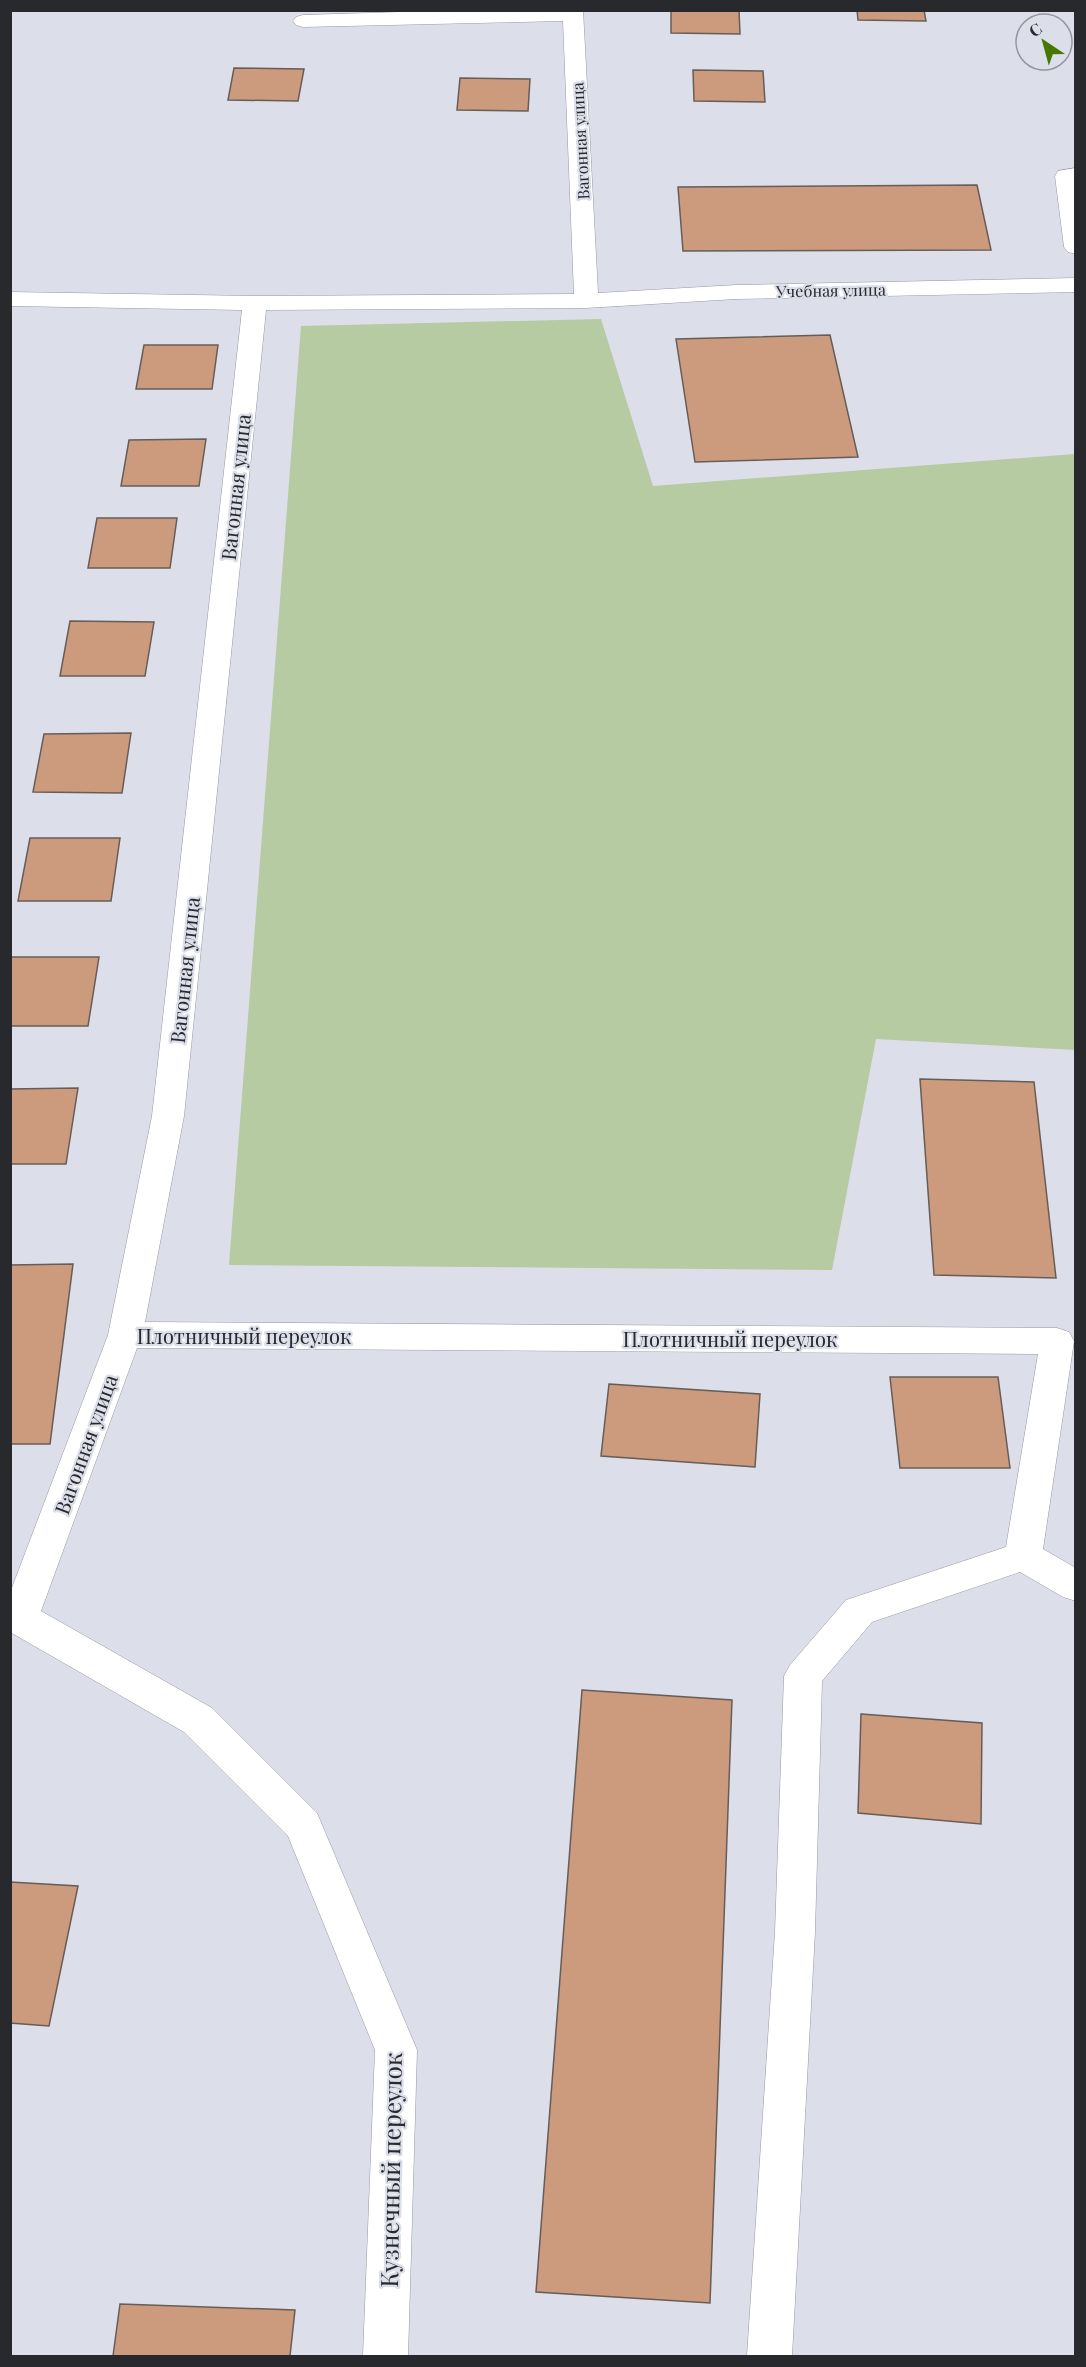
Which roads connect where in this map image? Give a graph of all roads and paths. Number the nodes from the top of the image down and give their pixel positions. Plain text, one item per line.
1 (574, 12) edge
2 (303, 21) dead end
3 (1076, 175) edge
4 (1076, 247) edge
5 (1076, 285) edge
6 (10, 300) edge
7 (586, 300) junction
8 (255, 303) junction
9 (1066, 1332) edge
10 (125, 1335) junction
11 (1023, 1556) junction
12 (1076, 1586) edge
13 (15, 1616) edge
14 (386, 2356) edge
15 (770, 2356) edge

1 - 2 street
1 - 7 street, Вагонная улица
3 - 4 street
5 - 7 street, Учебная улица
6 - 8 street
7 - 8 street
8 - 10 street, Вагонная улица
9 - 10 street, Плотничный переулок
9 - 11 street, Плотничный переулок
10 - 13 street, Вагонная улица
11 - 12 street
11 - 15 street
13 - 14 street, Кузнечный переулок

